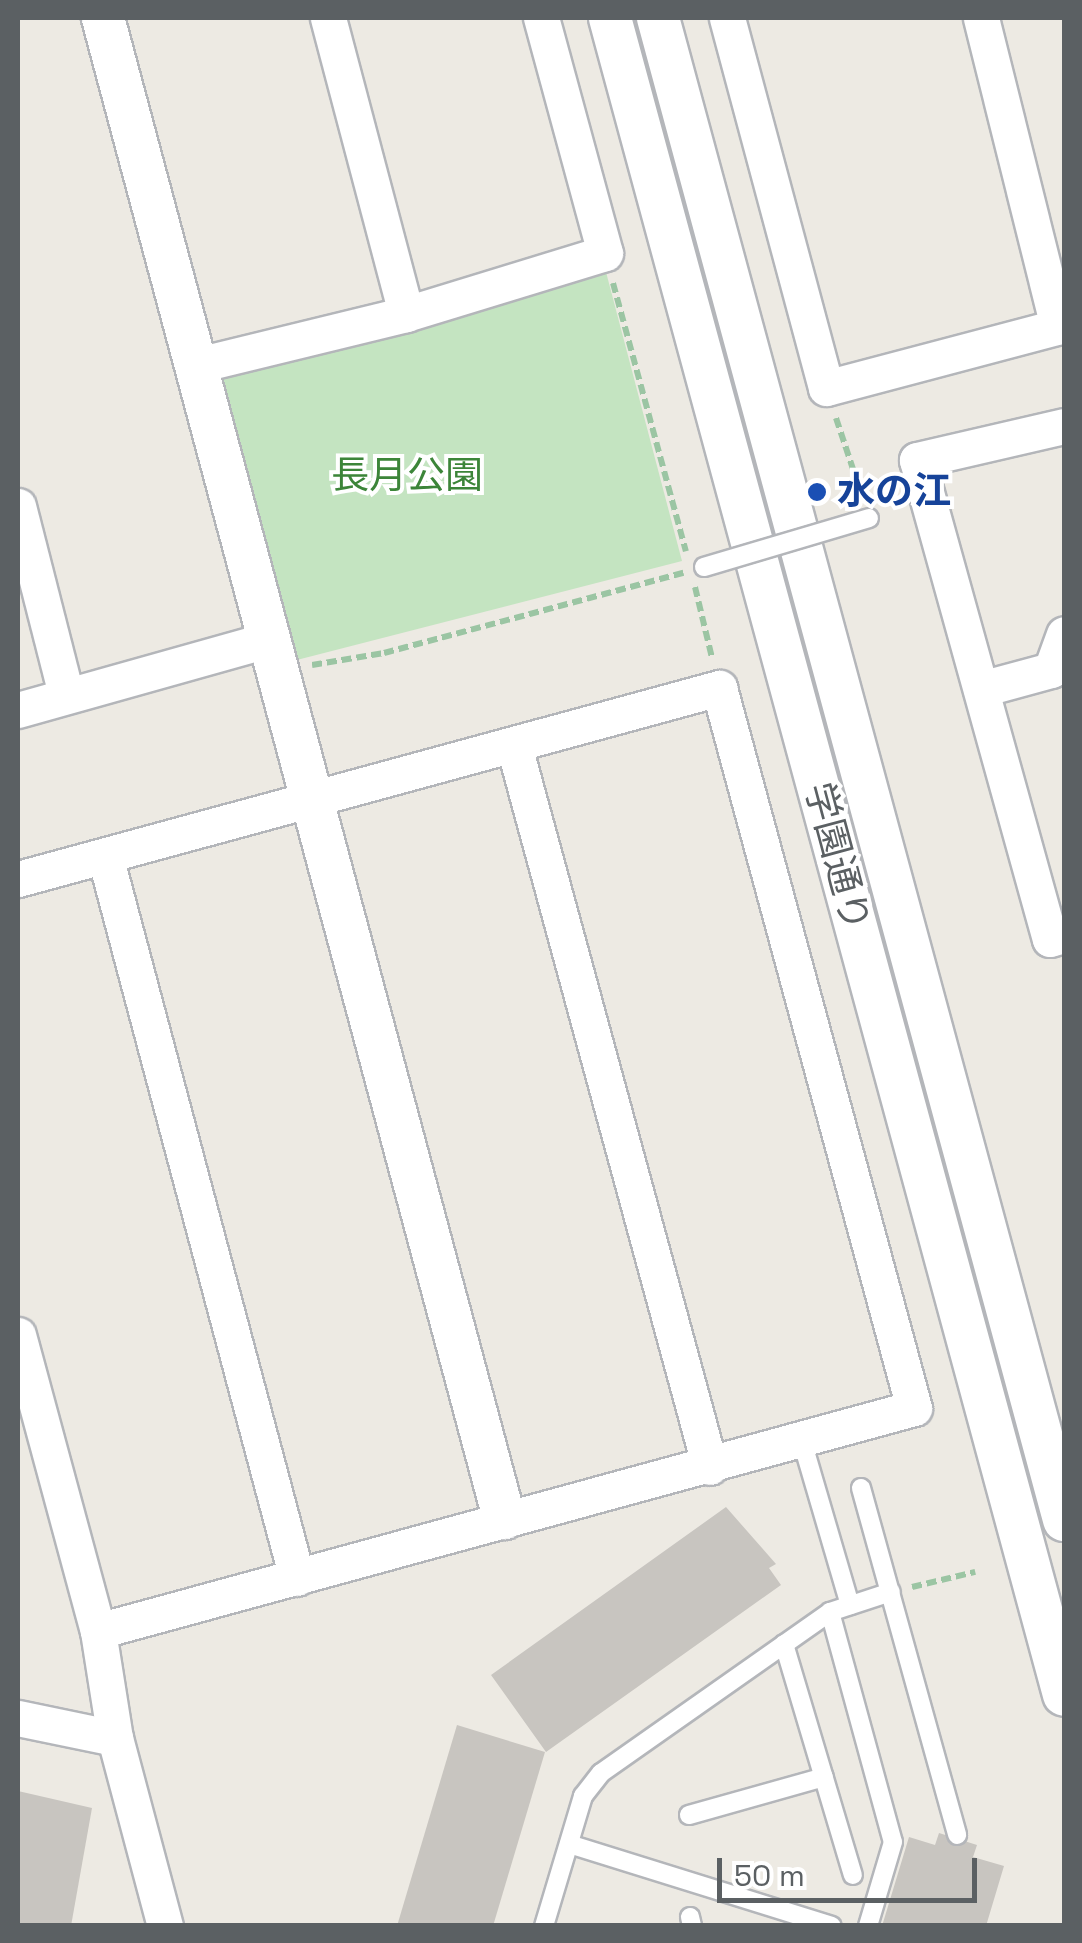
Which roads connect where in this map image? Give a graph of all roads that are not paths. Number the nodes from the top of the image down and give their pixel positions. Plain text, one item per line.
1 (103, 18) edge
2 (328, 18) edge
3 (540, 18) edge
4 (610, 18) edge
5 (658, 18) edge
6 (727, 18) edge
7 (982, 18) edge
8 (406, 314) junction
9 (1061, 326) edge
10 (197, 365) junction
11 (1064, 426) edge
12 (18, 506) edge
13 (869, 518) road end
14 (698, 569) road end
15 (1064, 634) edge
16 (275, 655) junction
17 (981, 689) junction
18 (66, 695) junction
19 (18, 710) edge
20 (514, 746) junction
21 (312, 794) junction
22 (105, 856) junction
23 (18, 879) edge
24 (1064, 935) edge
25 (18, 1334) edge
26 (802, 1441) junction
27 (710, 1467) junction
28 (861, 1488) dead end
29 (504, 1518) junction
30 (1064, 1520) edge
31 (297, 1578) junction
32 (891, 1592) junction
33 (850, 1605) junction
34 (830, 1612) junction
35 (98, 1631) junction
36 (784, 1644) junction
37 (1064, 1696) edge
38 (18, 1718) edge
39 (115, 1738) junction
40 (824, 1776) junction
41 (688, 1815) dead end
42 (957, 1836) dead end
43 (569, 1844) junction
44 (853, 1875) dead end
45 (165, 1926) edge
46 (544, 1926) edge
47 (832, 1926) edge
48 (868, 1926) edge

1 - 10 street
2 - 8 street
3 - 8 street
4 - 37 street, 学園通り
5 - 30 street, 学園通り
6 - 9 street
7 - 9 street
8 - 10 street
10 - 16 street
11 - 17 street
12 - 18 street
13 - 14 lane, bridge
15 - 17 street
16 - 18 street
16 - 21 street
17 - 24 street
18 - 19 street
20 - 21 street
20 - 26 street
20 - 27 street
21 - 22 street
21 - 29 street
22 - 23 street
22 - 31 street
25 - 35 street
26 - 27 street
26 - 33 lane
27 - 29 street
28 - 32 lane
29 - 31 street
31 - 35 street
32 - 33 lane
32 - 42 lane
33 - 34 lane
34 - 36 lane
34 - 48 lane
35 - 39 street
36 - 40 lane
36 - 43 lane
38 - 39 street
39 - 45 street
40 - 41 lane
40 - 44 lane
43 - 46 lane
43 - 47 lane

